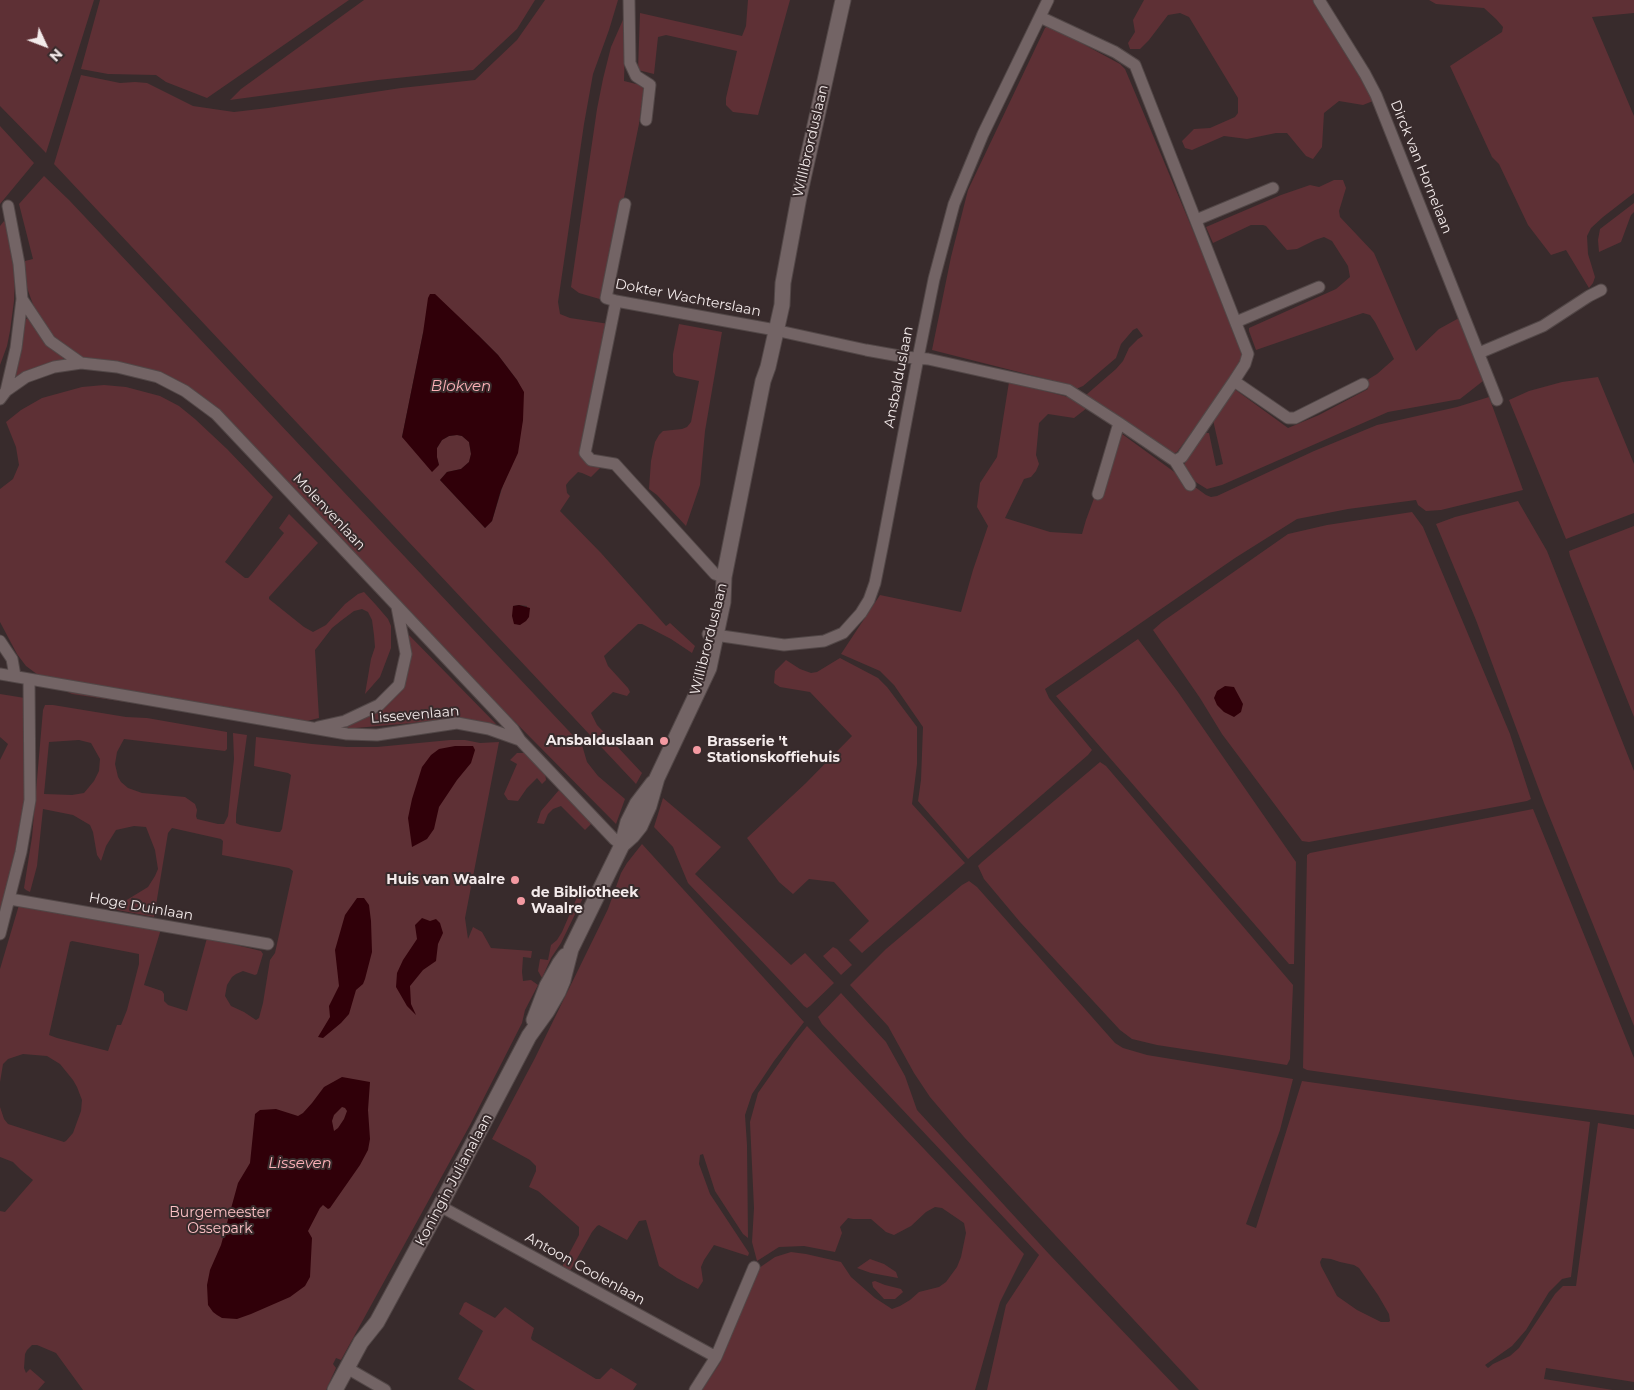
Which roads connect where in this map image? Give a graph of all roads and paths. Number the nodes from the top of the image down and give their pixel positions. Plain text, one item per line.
1 (629, 0) edge
2 (843, 0) edge
3 (1048, 0) edge
4 (1319, 0) edge
5 (1040, 17) junction
6 (646, 120) dead end
7 (1273, 188) dead end
8 (625, 204) dead end
9 (8, 206) dead end
10 (1196, 220) junction
11 (1319, 288) dead end
12 (1601, 290) dead end
13 (22, 299) junction
14 (616, 301) junction
15 (1236, 322) junction
16 (773, 330) junction
17 (1479, 353) junction
18 (918, 358) junction
19 (81, 363) junction
20 (1234, 381) junction
21 (1364, 384) dead end
22 (3, 395) edge
23 (1497, 400) dead end
24 (1119, 423) junction
25 (1175, 461) junction
26 (1190, 485) dead end
27 (1098, 494) dead end
28 (724, 577) junction
29 (397, 607) junction
30 (712, 635) junction
31 (0, 641) edge
32 (0, 674) edge
33 (15, 676) junction
34 (29, 679) junction
35 (314, 728) junction
36 (520, 740) junction
37 (622, 844) junction
38 (10, 899) junction
39 (0, 934) edge
40 (268, 944) dead end
41 (440, 1206) junction
42 (754, 1267) dead end
43 (716, 1357) junction
44 (351, 1369) junction
45 (335, 1390) edge
46 (344, 1390) edge
47 (385, 1390) edge
48 (695, 1390) edge

1 - 6 street
2 - 16 main road, Willibrorduslaan
3 - 5 street, Ansbalduslaan
4 - 17 street, Dirck van Hornelaan
5 - 10 street
5 - 18 street, Ansbalduslaan
7 - 10 street
8 - 14 street, Dokter Wachterslaan
9 - 13 street, Molenvenlaan
10 - 15 street
11 - 15 street
12 - 17 street
13 - 19 street, Molenvenlaan
13 - 22 street, Molenvenlaan
14 - 16 street, Dokter Wachterslaan
14 - 28 street
15 - 20 street
16 - 18 street, Dokter Wachterslaan
16 - 28 main road, Willibrorduslaan
17 - 23 street, Dirck van Hornelaan
18 - 24 street, Dokter Wachterslaan
18 - 30 street, Ansbalduslaan
19 - 22 street, Molenvenlaan
19 - 29 street, Molenvenlaan
20 - 21 street
20 - 25 street
24 - 25 street, Dokter Wachterslaan
24 - 27 street
25 - 26 street
28 - 30 main road, Willibrorduslaan
29 - 35 street, Lissevenlaan
29 - 36 street, Molenvenlaan
30 - 37 main road, Willibrorduslaan
31 - 33 street
32 - 33 street, Lissevenlaan
33 - 34 street, Lissevenlaan
34 - 35 street, Lissevenlaan
34 - 38 street
35 - 36 street, Lissevenlaan
36 - 37 street, Lissevenlaan
37 - 41 main road, Koningin Julianalaan
38 - 39 street
38 - 40 street, Hoge Duinlaan
41 - 43 street, Antoon Coolenlaan
41 - 44 main road, Koningin Julianalaan
42 - 43 street
43 - 48 street
44 - 45 main road, Koningin Julianalaan
44 - 46 main road, Koningin Julianalaan
44 - 47 street

